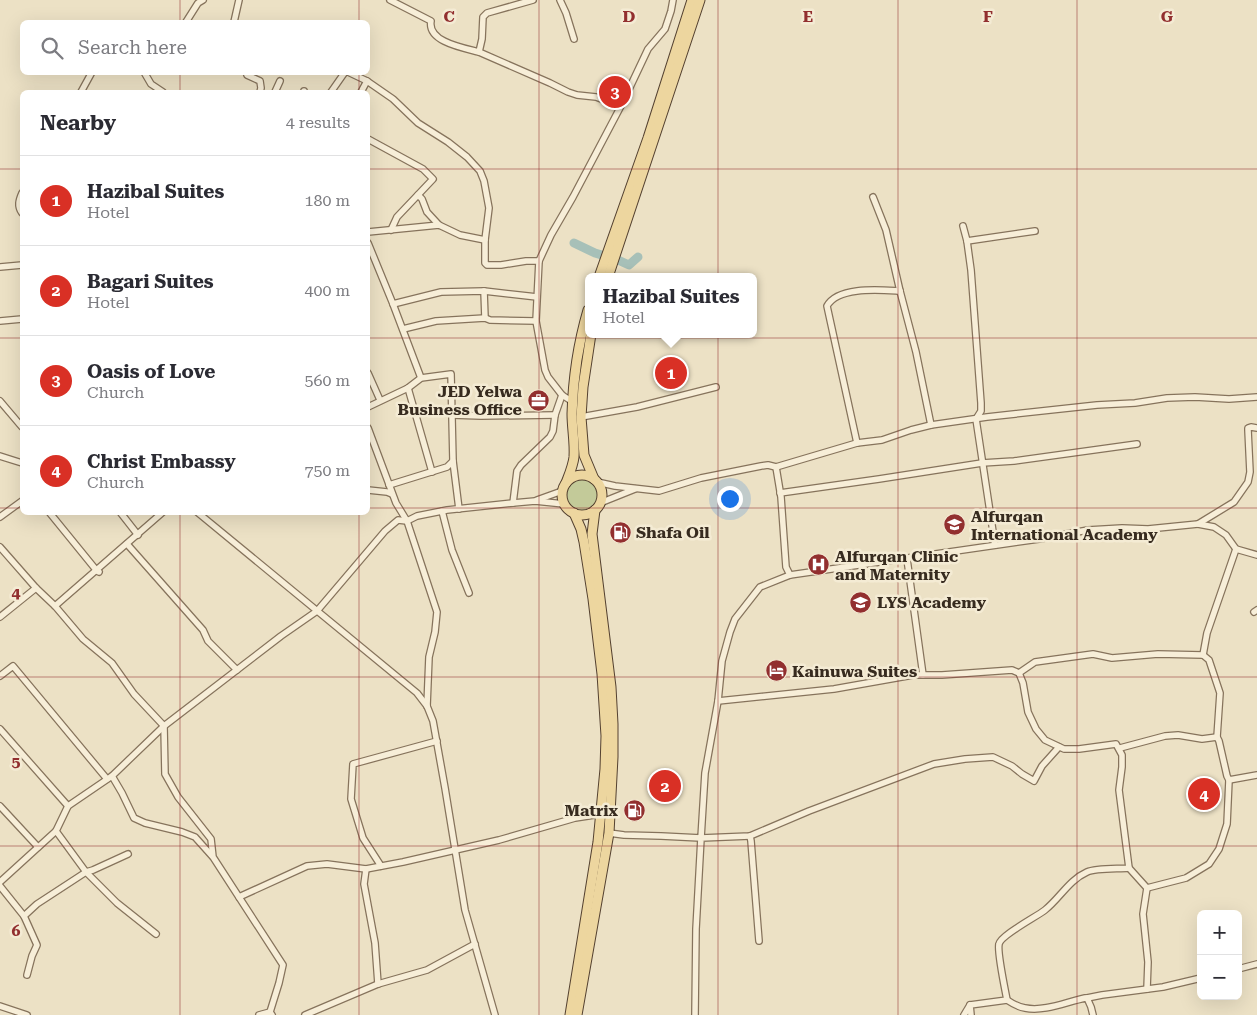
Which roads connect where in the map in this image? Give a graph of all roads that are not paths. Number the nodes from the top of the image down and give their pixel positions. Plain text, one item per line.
1 (203, 0) edge
2 (239, 0) edge
3 (390, 0) edge
4 (532, 0) edge
5 (560, 0) edge
6 (673, 0) edge
7 (692, 0) edge
8 (700, 0) edge
9 (187, 20) edge
10 (234, 20) edge
11 (574, 39) dead end
12 (479, 52) junction
13 (90, 75) edge
14 (146, 75) edge
15 (247, 75) edge
16 (344, 75) edge
17 (353, 75) edge
18 (280, 81) dead end
19 (367, 81) junction
20 (82, 90) edge
21 (160, 90) edge
22 (260, 90) edge
23 (276, 90) edge
24 (333, 90) edge
25 (363, 90) edge
26 (622, 104) junction
27 (370, 141) edge
28 (418, 195) junction
29 (873, 197) dead end
30 (439, 225) junction
31 (963, 226) dead end
32 (391, 230) junction
33 (1035, 230) dead end
34 (370, 232) edge
35 (485, 240) junction
36 (968, 241) junction
37 (370, 248) edge
38 (612, 250) junction
39 (539, 261) junction
40 (608, 263) junction
41 (20, 265) edge
42 (0, 266) edge
43 (602, 273) edge
44 (608, 273) edge
45 (484, 291) junction
46 (900, 291) junction
47 (537, 298) junction
48 (393, 304) junction
49 (485, 318) junction
50 (20, 319) edge
51 (585, 320) edge
52 (0, 321) edge
53 (536, 321) junction
54 (402, 329) junction
55 (590, 338) edge
56 (370, 378) edge
57 (421, 378) junction
58 (716, 387) dead end
59 (408, 388) junction
60 (562, 395) junction
61 (1257, 397) edge
62 (380, 400) junction
63 (0, 401) edge
64 (573, 402) junction
65 (370, 406) edge
66 (452, 414) junction
67 (555, 415) junction
68 (581, 417) junction
69 (976, 419) junction
70 (20, 425) edge
71 (930, 425) junction
72 (1257, 428) edge
73 (370, 433) edge
74 (857, 443) junction
75 (1137, 444) dead end
76 (0, 456) edge
77 (453, 461) junction
78 (20, 462) edge
79 (982, 463) junction
80 (776, 467) junction
81 (432, 472) junction
82 (596, 481) junction
83 (389, 485) junction
84 (564, 487) junction
85 (637, 488) junction
86 (370, 490) edge
87 (780, 493) junction
88 (392, 494) junction
89 (535, 501) junction
90 (20, 502) edge
91 (513, 503) junction
92 (564, 504) junction
93 (597, 507) junction
94 (459, 509) junction
95 (442, 511) junction
96 (574, 513) junction
97 (52, 515) edge
98 (122, 515) edge
99 (160, 515) edge
100 (201, 515) edge
101 (0, 517) edge
102 (407, 521) junction
103 (1198, 524) junction
104 (138, 535) junction
105 (127, 544) junction
106 (995, 545) junction
107 (0, 547) edge
108 (1236, 549) junction
109 (1257, 555) edge
110 (907, 559) junction
111 (99, 572) junction
112 (790, 575) junction
113 (36, 588) junction
114 (469, 593) dead end
115 (55, 606) junction
116 (317, 612) junction
117 (0, 616) edge
118 (1203, 654) junction
119 (237, 670) junction
120 (1019, 673) junction
121 (922, 675) junction
122 (0, 676) edge
123 (718, 701) junction
124 (427, 706) junction
125 (164, 726) junction
126 (0, 729) edge
127 (1217, 737) junction
128 (437, 742) junction
129 (1059, 747) junction
130 (1120, 748) junction
131 (1257, 775) edge
132 (110, 777) junction
133 (1229, 780) junction
134 (0, 806) edge
135 (68, 806) junction
136 (601, 814) junction
137 (56, 831) junction
138 (609, 833) junction
139 (750, 836) junction
140 (701, 838) junction
141 (38, 847) junction
142 (455, 850) junction
143 (128, 854) dead end
144 (212, 857) junction
145 (381, 866) junction
146 (1129, 868) junction
147 (366, 869) junction
148 (86, 872) junction
149 (0, 882) edge
150 (0, 886) edge
151 (1147, 888) junction
152 (239, 897) junction
153 (24, 916) junction
154 (156, 934) dead end
155 (759, 941) dead end
156 (475, 944) junction
157 (1257, 964) edge
158 (1242, 968) edge
159 (27, 975) dead end
160 (1197, 979) edge
161 (378, 984) junction
162 (1147, 989) junction
163 (1087, 998) junction
164 (1006, 1000) junction
165 (970, 1005) junction
166 (0, 1006) edge
167 (271, 1014) edge
168 (27, 1015) edge
169 (259, 1015) edge
170 (305, 1015) edge
171 (495, 1015) edge
172 (570, 1015) edge
173 (577, 1015) edge
174 (695, 1015) edge
175 (964, 1015) edge
176 (972, 1015) edge
177 (1093, 1015) edge

1 - 9 street
2 - 10 street
3 - 12 street
4 - 12 street
5 - 11 street
6 - 26 street
7 - 38 main road
8 - 38 main road
12 - 26 street
13 - 20 street
14 - 21 street
15 - 22 street
16 - 24 street
17 - 19 street
18 - 23 street
19 - 25 street
19 - 35 street
26 - 39 street
27 - 28 street
28 - 30 street
28 - 32 street
29 - 46 street
30 - 32 street
30 - 35 street
31 - 36 street
32 - 34 street
33 - 36 street
35 - 39 street
36 - 69 street
37 - 48 street
38 - 40 main road
39 - 47 street
40 - 43 main road
40 - 44 main road
41 - 42 street
45 - 47 street
45 - 48 street
45 - 49 street
46 - 71 street
46 - 74 street
47 - 53 street
48 - 54 street
49 - 53 street
49 - 54 street
50 - 52 street
51 - 64 main road
53 - 60 street
54 - 57 street
55 - 68 main road
56 - 62 street
57 - 59 street
57 - 66 street
58 - 68 street
59 - 62 street
59 - 81 street
60 - 64 street
60 - 67 street
61 - 69 street
62 - 65 street
63 - 70 street
64 - 84 main road
66 - 67 street
66 - 77 street
67 - 91 street
68 - 82 main road
69 - 71 street
69 - 79 street
71 - 74 street
72 - 103 street
73 - 83 street
74 - 80 street
75 - 79 street
76 - 78 street
77 - 81 street
77 - 94 street
79 - 87 street
79 - 106 street
80 - 85 street
80 - 87 street
81 - 83 street
82 - 84 main road
82 - 85 street
82 - 93 main road
83 - 88 street
84 - 89 street
84 - 92 main road
85 - 93 street
86 - 88 street
87 - 112 street
88 - 102 street
89 - 91 street
89 - 92 street
90 - 101 street
91 - 94 street
92 - 96 main road
93 - 96 main road
93 - 138 main road
94 - 95 street
95 - 102 street
95 - 114 street
96 - 136 main road
97 - 111 street
98 - 104 street
99 - 104 street
100 - 116 street
102 - 116 street
102 - 124 street
103 - 106 street
103 - 108 street
104 - 105 street
105 - 111 street
105 - 119 street
106 - 110 street
107 - 113 street
108 - 109 street
108 - 118 street
110 - 112 street
110 - 121 street
111 - 115 street
112 - 123 street
113 - 115 street
113 - 117 street
115 - 125 street
116 - 119 street
116 - 124 street
118 - 120 street
118 - 127 street
119 - 125 street
120 - 121 street
120 - 129 street
121 - 123 street
122 - 132 street
123 - 140 street
124 - 128 street
125 - 132 street
125 - 144 street
126 - 135 street
127 - 130 street
127 - 133 street
128 - 142 street
128 - 145 street
129 - 130 street
129 - 139 street
130 - 146 street
131 - 133 street
132 - 135 street
132 - 144 street
133 - 151 street
134 - 141 street
135 - 137 street
136 - 142 street
136 - 172 main road
137 - 141 street
137 - 148 street
138 - 140 street
138 - 173 main road
139 - 140 street
139 - 155 street
140 - 174 street
141 - 149 street
142 - 145 street
142 - 156 street
143 - 148 street
144 - 152 street
145 - 147 street
146 - 151 street
146 - 164 street
147 - 152 street
147 - 161 street
148 - 153 street
148 - 154 street
150 - 153 street
151 - 162 street
152 - 167 street
153 - 159 street
156 - 161 street
156 - 171 street
157 - 158 street
160 - 162 street
161 - 170 street
162 - 163 street
163 - 164 street
163 - 177 street
164 - 165 street
165 - 175 street
165 - 176 street
166 - 168 street
167 - 169 street

